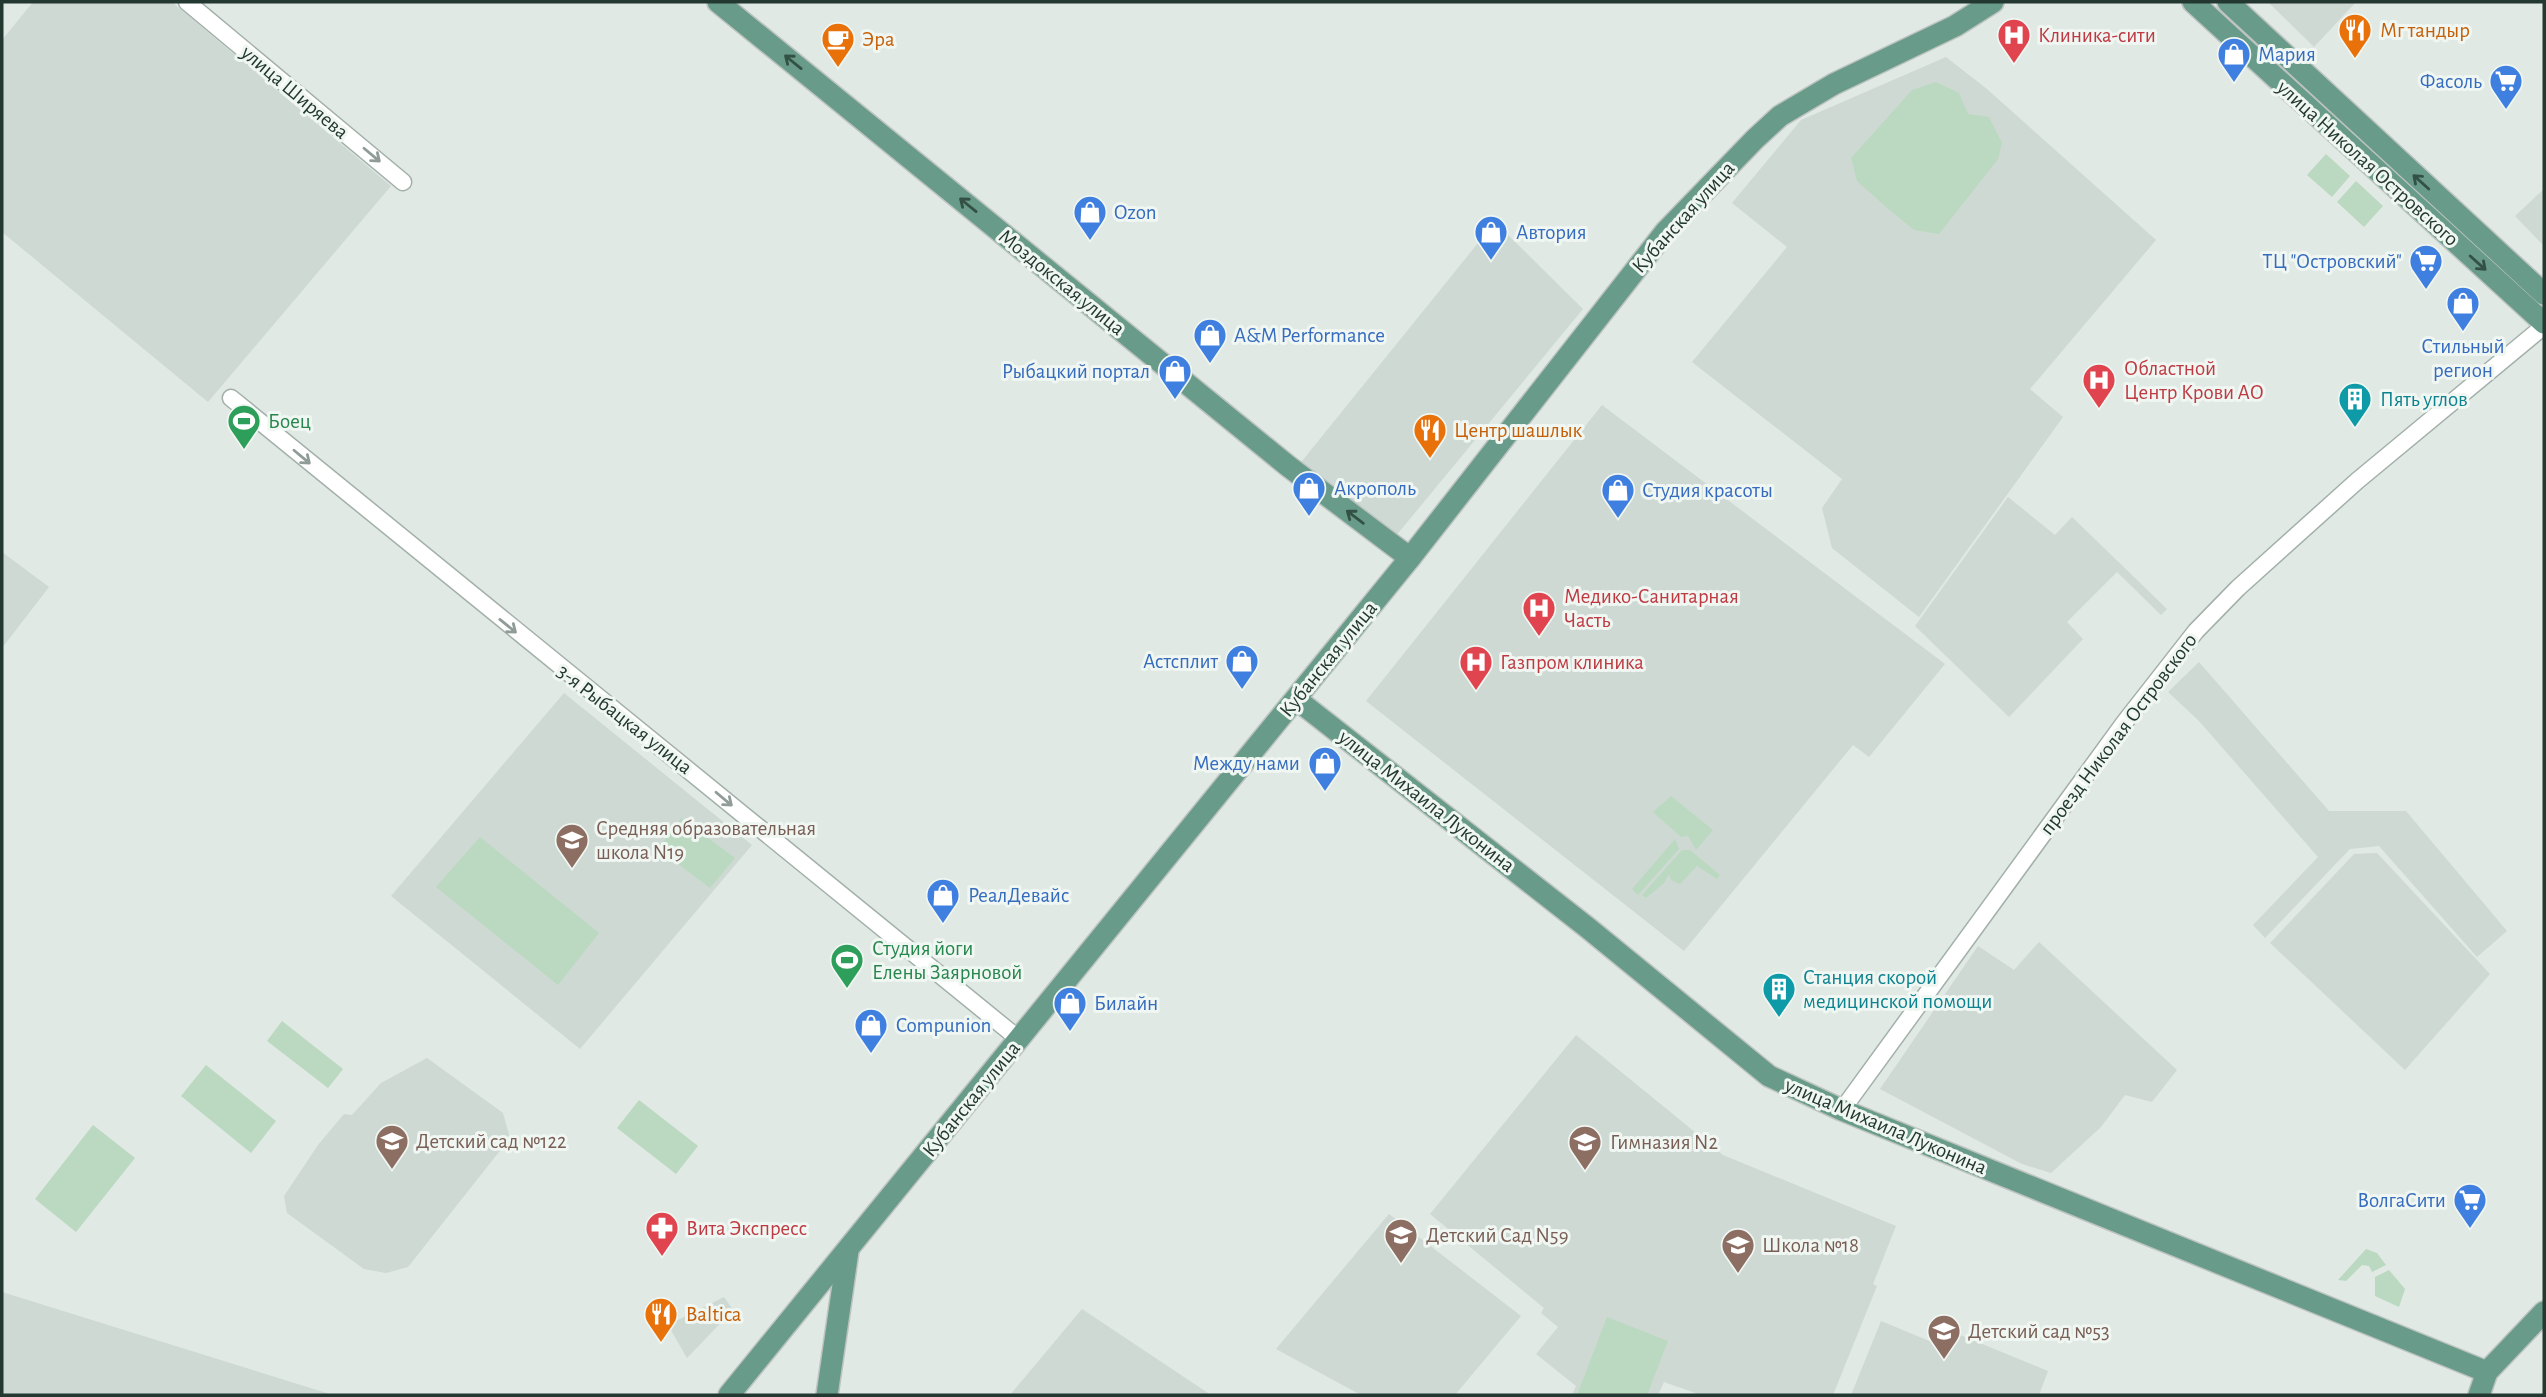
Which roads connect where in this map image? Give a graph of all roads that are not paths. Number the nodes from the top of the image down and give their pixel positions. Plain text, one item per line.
1 (187, 2) edge
2 (718, 2) edge
3 (1993, 2) edge
4 (2193, 2) edge
5 (2228, 2) edge
6 (2260, 34) junction
7 (2244, 51) junction
8 (403, 182) dead end
9 (2544, 294) edge
10 (2544, 325) edge
11 (231, 398) dead end
12 (1409, 558) junction
13 (1296, 698) junction
14 (1020, 1040) junction
15 (1842, 1110) junction
16 (848, 1249) junction
17 (2544, 1312) edge
18 (2487, 1372) junction
19 (729, 1395) edge
20 (827, 1395) edge
21 (2479, 1395) edge

1 -> 8 street, улица Ширяева
12 -> 2 main road, Моздокская улица
3 - 12 main road, Кубанская улица
4 - 7 main road, улица Николая Островского
5 - 6 main road, улица Николая Островского
6 - 7 main road
9 -> 6 main road, улица Николая Островского
7 -> 10 main road, улица Николая Островского
10 - 15 street, проезд Николая Островского
11 -> 14 street, 3-я Рыбацкая улица
12 - 13 main road, Кубанская улица
13 - 14 main road, Кубанская улица
13 - 15 main road, улица Михаила Луконина
14 - 16 main road, Кубанская улица
15 - 18 main road, улица Михаила Луконина
16 - 19 main road, Кубанская улица
16 - 20 main road
17 - 18 main road
18 - 21 main road

